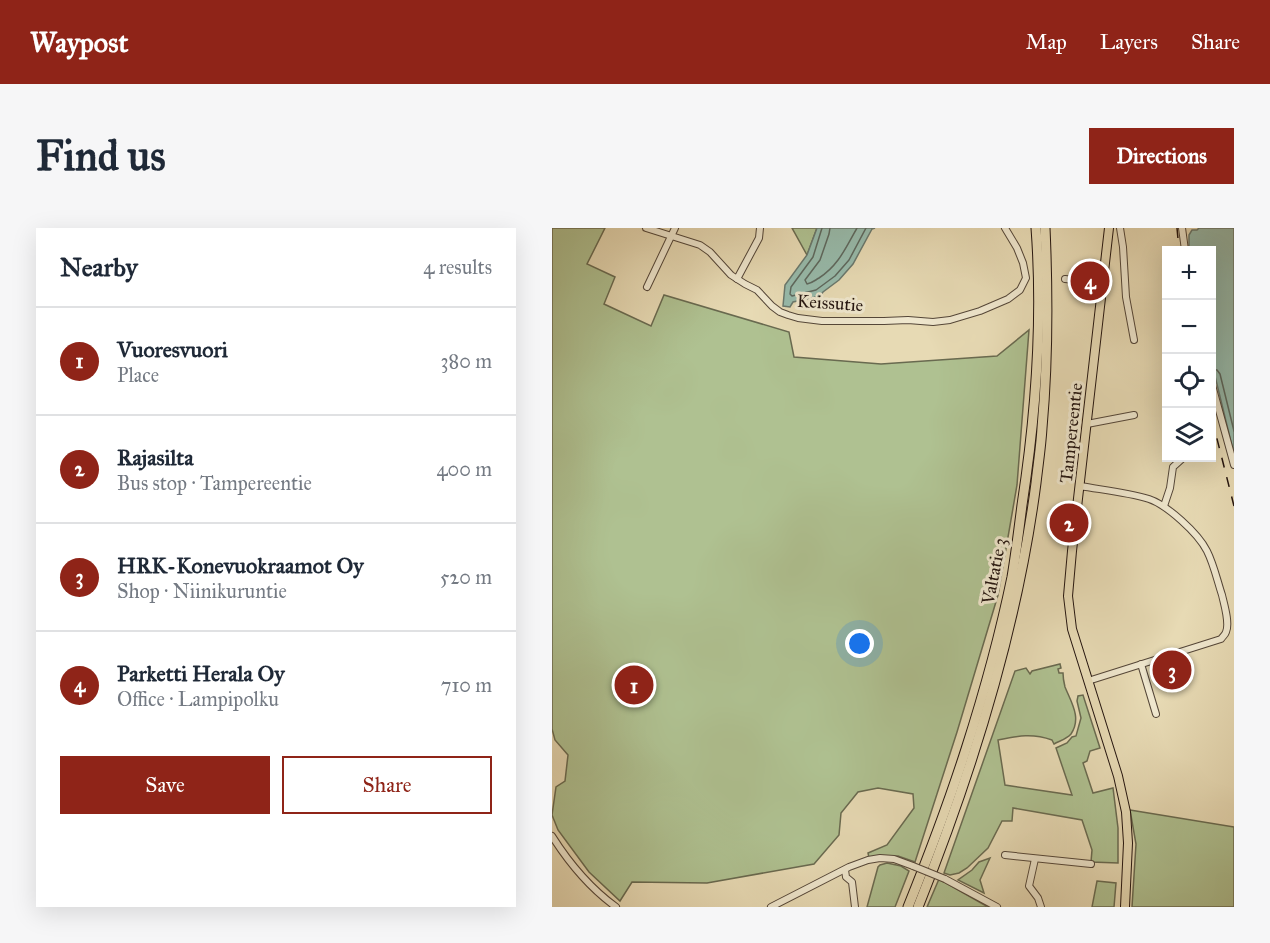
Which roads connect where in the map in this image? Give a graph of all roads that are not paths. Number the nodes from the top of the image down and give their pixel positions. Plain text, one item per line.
1 (646, 228) edge
2 (675, 228) edge
3 (760, 228) edge
4 (1005, 228) edge
5 (1036, 228) edge
6 (1045, 228) edge
7 (1109, 228) edge
8 (1120, 228) edge
9 (1182, 228) edge
10 (671, 236) junction
11 (1184, 246) edge
12 (737, 279) junction
13 (1065, 279) dead end
14 (1103, 283) junction
15 (647, 287) dead end
16 (1134, 340) dead end
17 (1216, 400) edge
18 (1134, 415) dead end
19 (1087, 424) junction
20 (1179, 462) edge
21 (1234, 465) edge
22 (1080, 486) junction
23 (1164, 506) junction
24 (1141, 664) junction
25 (1088, 681) junction
26 (1156, 714) dead end
27 (552, 836) edge
28 (1005, 855) dead end
29 (1035, 859) junction
30 (1091, 864) dead end
31 (845, 870) junction
32 (616, 907) edge
33 (771, 907) edge
34 (855, 907) edge
35 (908, 907) edge
36 (918, 907) edge
37 (997, 907) edge
38 (1041, 907) edge
39 (1125, 907) edge

1 - 10 street, Keissutie
2 - 10 street
3 - 12 street
4 - 12 street, Keissutie
5 - 35 highway, Valtatie 3
6 - 36 highway, Valtatie 3
7 - 14 main road, Tampereentie
8 - 16 street
9 - 11 street
10 - 12 street, Keissutie
10 - 15 street
13 - 14 street
14 - 19 main road, Tampereentie
17 - 21 street
18 - 19 street
19 - 22 main road, Tampereentie
20 - 23 street
22 - 23 street
22 - 25 main road, Tampereentie
23 - 24 street
24 - 25 street
24 - 26 street
25 - 39 main road, Tampereentie
27 - 32 street
28 - 29 street
29 - 30 street
29 - 38 street
31 - 33 street
31 - 34 street
31 - 37 street, bridge

